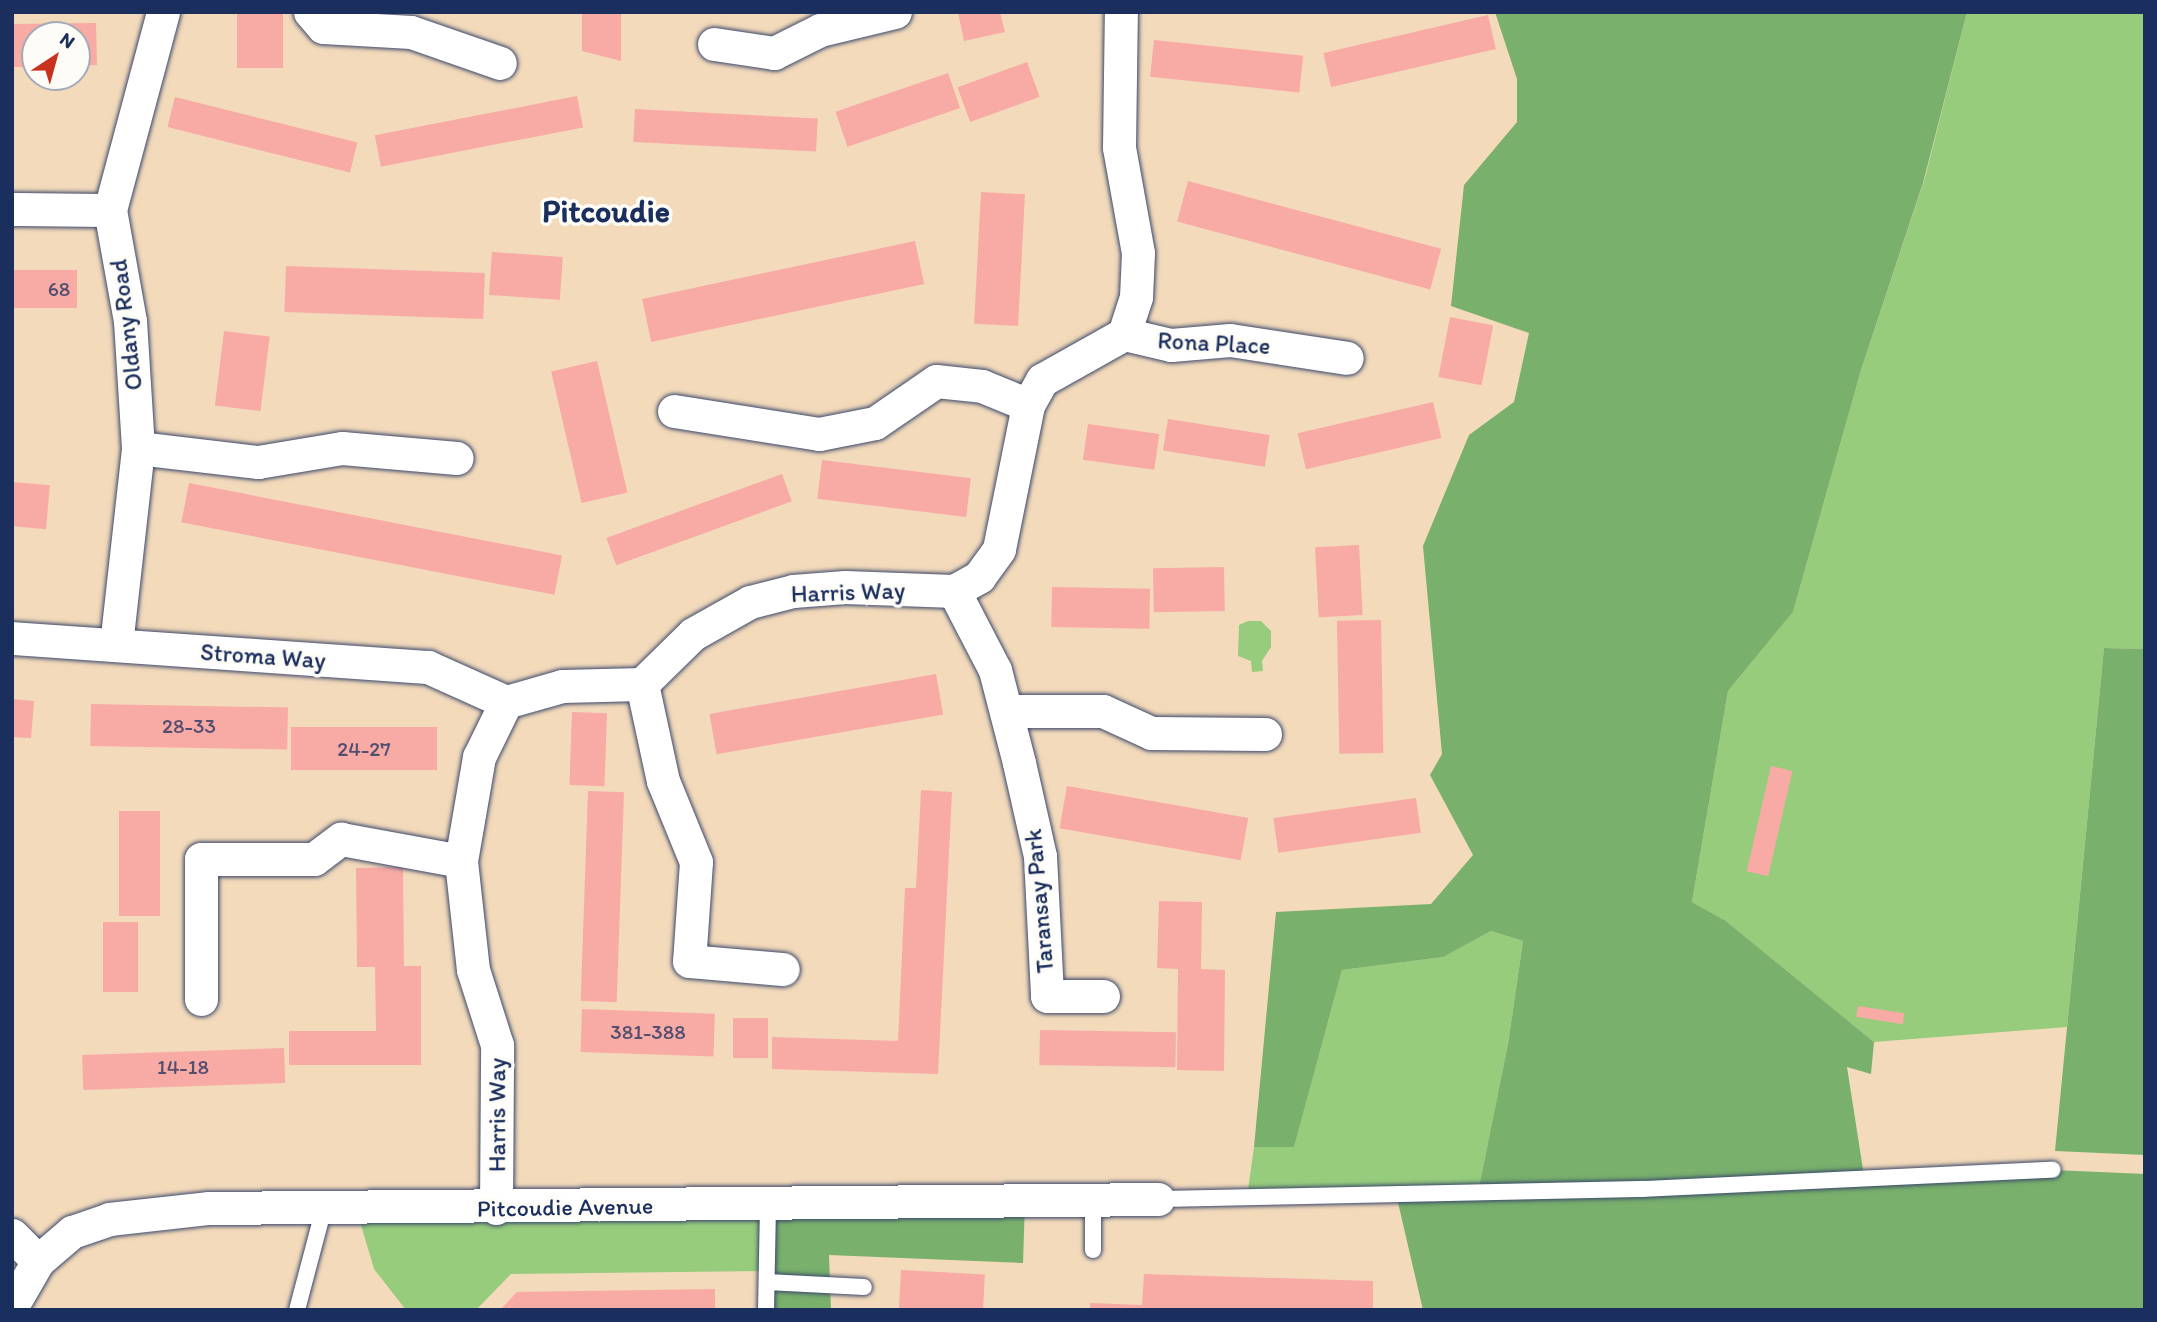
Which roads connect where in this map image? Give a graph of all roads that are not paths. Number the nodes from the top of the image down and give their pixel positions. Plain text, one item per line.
1 (163, 12) edge
2 (310, 12) edge
3 (895, 12) edge
4 (1121, 12) edge
5 (714, 44) dead end
6 (500, 63) dead end
7 (12, 209) edge
8 (110, 210) junction
9 (1124, 334) junction
10 (1347, 358) dead end
11 (1028, 405) junction
12 (674, 411) dead end
13 (138, 448) junction
14 (457, 458) dead end
15 (954, 591) junction
16 (12, 638) edge
17 (117, 645) junction
18 (642, 684) junction
19 (506, 702) junction
20 (1006, 711) junction
21 (1265, 734) dead end
22 (461, 861) junction
23 (783, 969) dead end
24 (1103, 996) dead end
25 (201, 999) dead end
26 (2053, 1170) dead end
27 (1157, 1199) joint
28 (1093, 1200) junction
29 (768, 1205) junction
30 (324, 1208) junction
31 (496, 1208) junction
32 (12, 1235) edge
33 (1093, 1250) dead end
34 (38, 1261) junction
35 (767, 1282) junction
36 (864, 1287) dead end
37 (12, 1306) edge
38 (297, 1310) edge
39 (766, 1310) edge

1 - 8 street, Oldany Road
2 - 6 street
3 - 5 street
4 - 9 street
7 - 8 street
8 - 13 street, Oldany Road
9 - 10 street, Rona Place
9 - 11 street
11 - 12 street
11 - 15 street
13 - 14 street
13 - 17 street, Oldany Road
15 - 18 street, Harris Way
15 - 20 street, Taransay Park
16 - 17 street, Stroma Way
17 - 19 street, Stroma Way
18 - 19 street
18 - 23 street
19 - 22 street, Harris Way
20 - 21 street
20 - 24 street, Taransay Park
22 - 25 street
22 - 31 street, Harris Way
26 - 27 lane
27 - 28 street, Pitcoudie Avenue
28 - 29 street, Pitcoudie Avenue
28 - 33 lane
29 - 31 street, Pitcoudie Avenue
29 - 35 lane
30 - 31 street, Pitcoudie Avenue
30 - 34 street, Pitcoudie Avenue
30 - 38 lane
32 - 34 street
34 - 37 street, Pitcoudie Avenue
35 - 36 lane
35 - 39 lane

